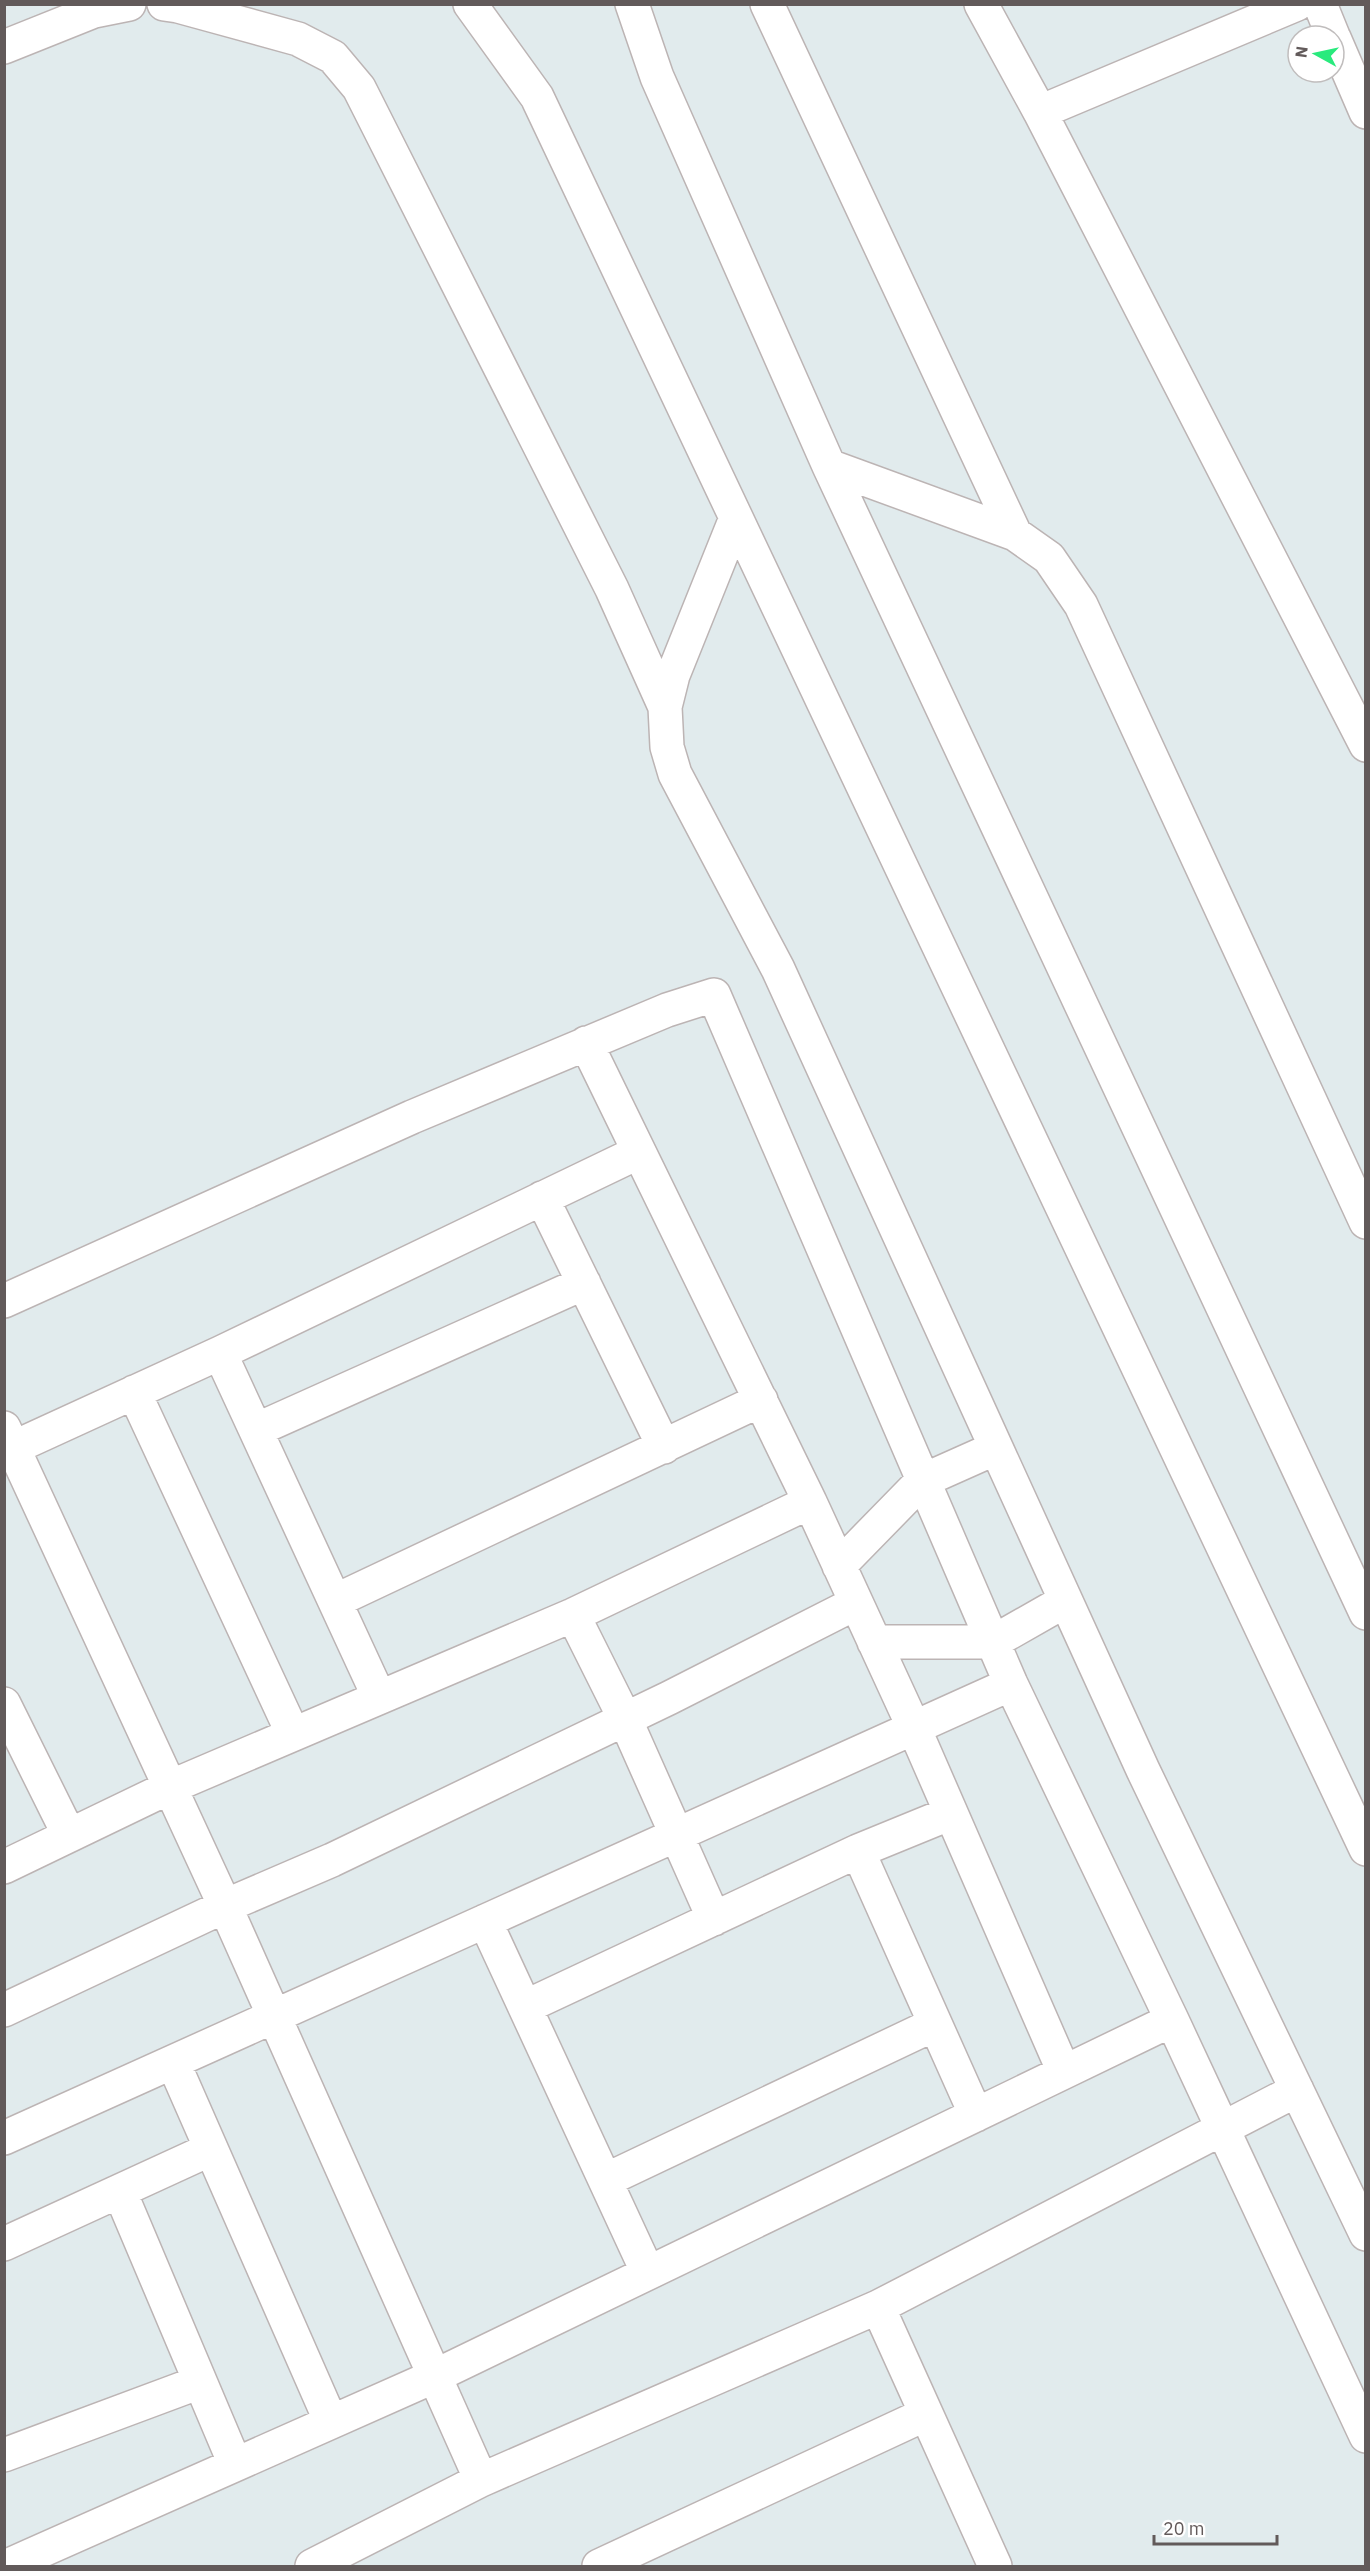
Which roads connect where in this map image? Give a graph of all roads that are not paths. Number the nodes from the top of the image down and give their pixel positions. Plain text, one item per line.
1 (129, 4) edge
2 (164, 4) edge
3 (470, 4) edge
4 (632, 4) edge
5 (767, 4) edge
6 (981, 4) edge
7 (1297, 4) edge
8 (1320, 4) edge
9 (1328, 24) edge
10 (4, 47) edge
11 (1346, 66) edge
12 (1040, 112) junction
13 (1365, 112) edge
14 (829, 466) junction
15 (736, 518) junction
16 (1015, 534) junction
17 (664, 707) junction
18 (1365, 742) edge
19 (586, 1043) junction
20 (639, 1152) junction
21 (542, 1198) junction
22 (1365, 1222) edge
23 (584, 1283) junction
24 (4, 1300) edge
25 (220, 1353) junction
26 (134, 1392) junction
27 (761, 1400) junction
28 (256, 1430) junction
29 (8, 1443) edge
30 (664, 1447) junction
31 (996, 1448) junction
32 (922, 1481) junction
33 (810, 1502) junction
34 (839, 1566) junction
35 (1065, 1600) junction
36 (335, 1601) junction
37 (856, 1604) junction
38 (1365, 1613) edge
39 (573, 1615) junction
40 (993, 1641) junction
41 (874, 1642) junction
42 (1011, 1684) junction
43 (379, 1697) junction
44 (4, 1704) edge
45 (625, 1719) junction
46 (914, 1728) junction
47 (293, 1734) junction
48 (170, 1787) junction
49 (951, 1814) junction
50 (69, 1835) junction
51 (676, 1835) junction
52 (1365, 1849) edge
53 (858, 1851) junction
54 (4, 1867) edge
55 (225, 1906) junction
56 (714, 1919) junction
57 (485, 1921) junction
58 (525, 2007) junction
59 (4, 2010) edge
60 (274, 2016) junction
61 (1172, 2020) junction
62 (935, 2024) junction
63 (173, 2062) junction
64 (1064, 2072) junction
65 (1298, 2090) junction
66 (976, 2115) junction
67 (1221, 2127) junction
68 (4, 2138) edge
69 (211, 2149) junction
70 (606, 2180) junction
71 (120, 2192) junction
72 (1365, 2234) edge
73 (4, 2244) edge
74 (648, 2273) junction
75 (878, 2307) junction
76 (435, 2376) junction
77 (200, 2382) junction
78 (926, 2414) junction
79 (331, 2422) junction
80 (1365, 2436) edge
81 (4, 2455) edge
82 (235, 2464) junction
83 (482, 2480) junction
84 (7, 2566) edge
85 (312, 2566) edge
86 (599, 2566) edge
87 (995, 2566) edge

1 - 10 street
2 - 17 street
3 - 15 street
4 - 14 street
5 - 16 street
6 - 12 street
7 - 12 street
8 - 9 street
11 - 13 street
12 - 18 street
14 - 16 street
14 - 38 street
15 - 17 street
15 - 52 street
16 - 22 street
17 - 31 street
19 - 20 street
19 - 24 street
19 - 32 street
20 - 21 street
20 - 27 street
21 - 23 street
21 - 25 street
23 - 28 street
23 - 30 street
25 - 26 street
25 - 28 street
26 - 29 street
26 - 47 street
27 - 30 street
27 - 33 street
28 - 36 street
29 - 48 street
30 - 36 street
31 - 32 street
31 - 35 street
32 - 34 street
32 - 40 street
33 - 34 street
33 - 39 street
34 - 37 street
35 - 40 street
35 - 65 street
36 - 43 street
37 - 41 street
37 - 45 street
39 - 43 street
39 - 45 street
40 - 41 street
40 - 42 street
41 - 46 street
42 - 46 street
42 - 61 street
43 - 47 street
44 - 50 street
45 - 51 street
45 - 55 street
46 - 49 street
46 - 51 street
47 - 48 street
48 - 50 street
48 - 55 street
49 - 53 street
49 - 64 street
50 - 54 street
51 - 56 street
51 - 57 street
53 - 56 street
53 - 62 street
55 - 59 street
55 - 60 street
56 - 58 street
57 - 58 street
57 - 60 street
58 - 70 street
60 - 63 street
60 - 76 street
61 - 64 street
61 - 67 street
62 - 66 street
62 - 70 street
63 - 68 street
63 - 69 street
64 - 66 street
65 - 67 street
65 - 72 street
66 - 74 street
67 - 75 street
67 - 80 street
69 - 71 street
69 - 79 street
70 - 74 street
71 - 73 street
71 - 77 street
74 - 76 street
75 - 78 street
75 - 83 street
76 - 79 street
76 - 83 street
77 - 81 street
77 - 82 street
78 - 86 street
78 - 87 street
79 - 82 street
82 - 84 street
83 - 85 street

